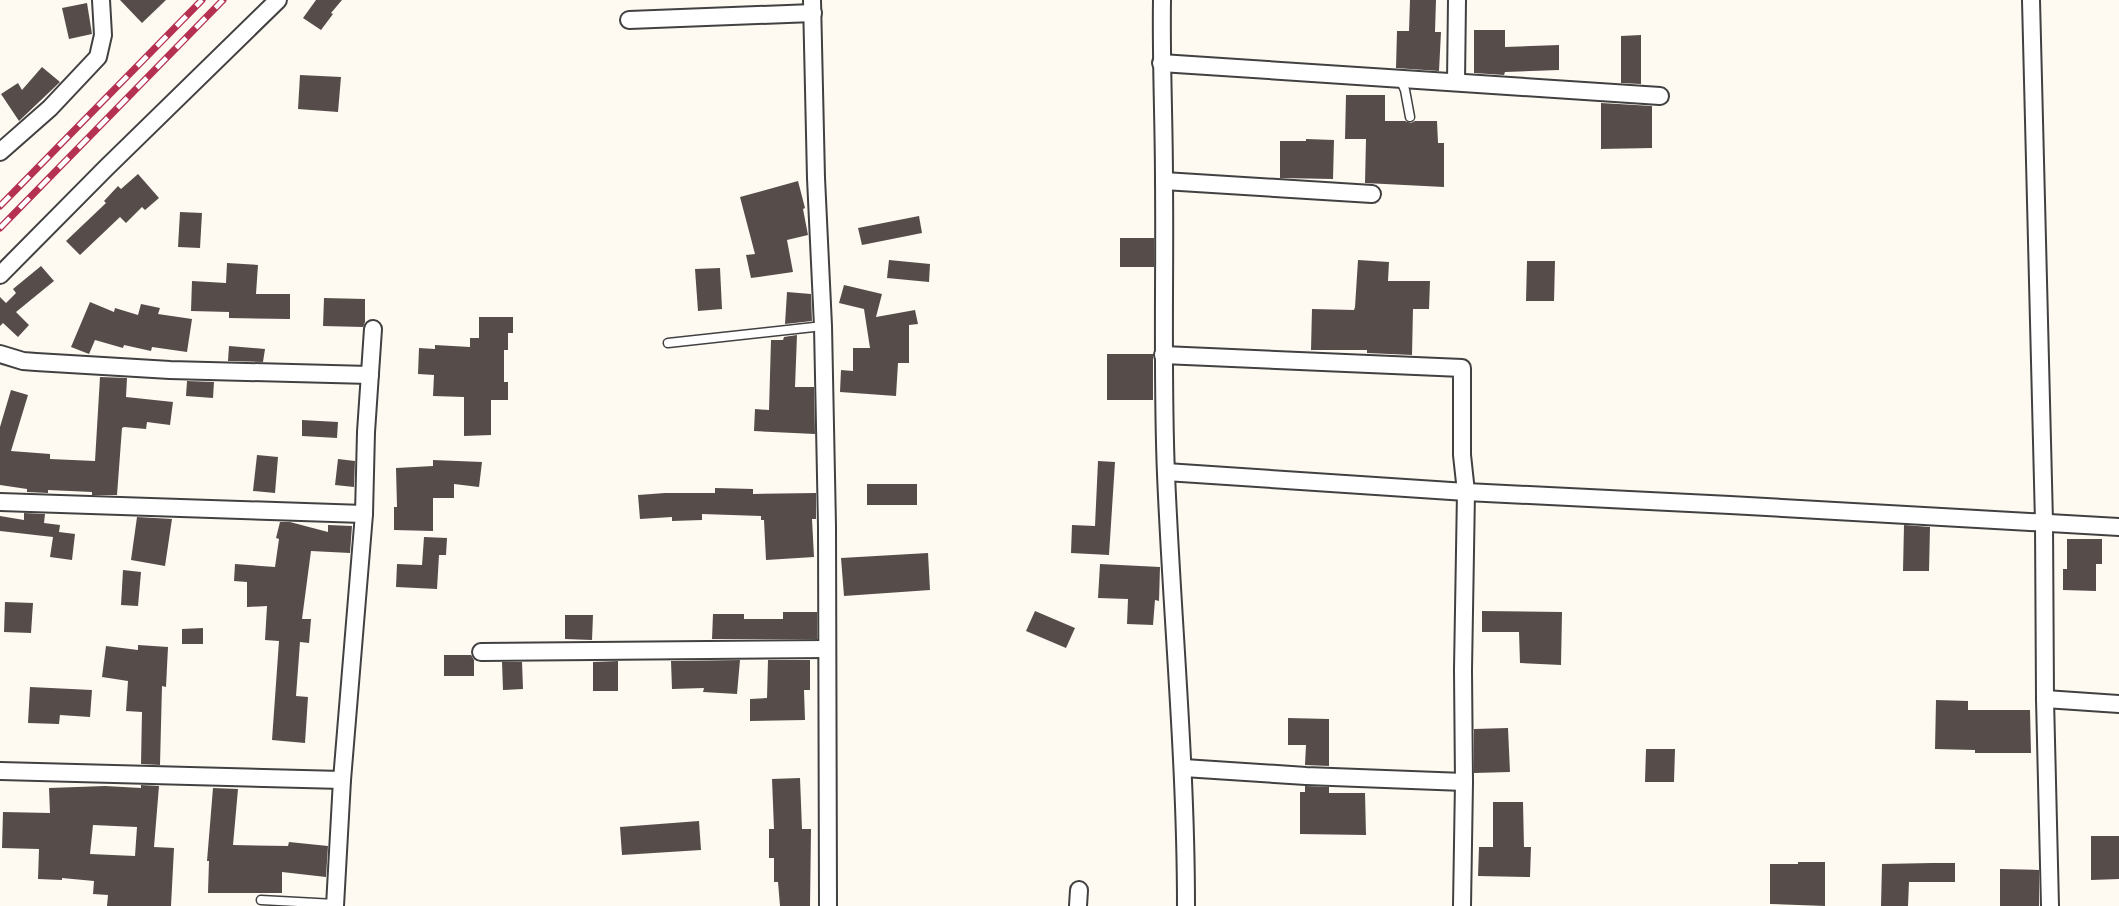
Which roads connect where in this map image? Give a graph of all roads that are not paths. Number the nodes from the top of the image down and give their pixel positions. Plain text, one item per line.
1 (101, 0) edge
2 (278, 0) edge
3 (1162, 0) edge
4 (1457, 0) edge
5 (2031, 0) edge
6 (813, 6) edge
7 (629, 20) dead end
8 (1161, 63) junction
9 (1400, 78) junction
10 (1456, 82) junction
11 (1660, 96) dead end
12 (1410, 117) dead end
13 (0, 152) edge
14 (1164, 181) junction
15 (1372, 194) dead end
16 (0, 275) edge
17 (822, 326) junction
18 (373, 329) dead end
19 (668, 343) dead end
20 (0, 354) edge
21 (1163, 355) junction
22 (370, 375) junction
23 (1166, 472) junction
24 (1466, 492) junction
25 (0, 502) edge
26 (364, 514) junction
27 (2044, 522) junction
28 (2119, 527) edge
29 (827, 649) junction
30 (481, 652) dead end
31 (2045, 699) junction
32 (2119, 704) edge
33 (1184, 768) junction
34 (0, 771) edge
35 (342, 780) junction
36 (1464, 782) junction
37 (261, 900) dead end
38 (335, 905) edge
39 (828, 906) edge
40 (1185, 906) edge
41 (1462, 906) edge
42 (2050, 906) edge

1 - 13 street
2 - 16 street
3 - 8 street
4 - 10 street
5 - 27 street
6 - 7 street
6 - 17 street
8 - 9 street
8 - 14 street
9 - 10 street
9 - 12 lane
10 - 11 street
14 - 15 street
14 - 21 street
17 - 19 lane
17 - 29 street
18 - 22 street
20 - 22 street
21 - 23 street
21 - 24 street
22 - 26 street
23 - 24 street
23 - 33 street
24 - 27 street
24 - 36 street
25 - 26 street
26 - 35 street
27 - 28 street
27 - 31 street
29 - 30 street
29 - 39 street
31 - 32 street
31 - 42 street
33 - 36 street
33 - 40 street
34 - 35 street
35 - 38 street
36 - 41 street
37 - 38 lane

